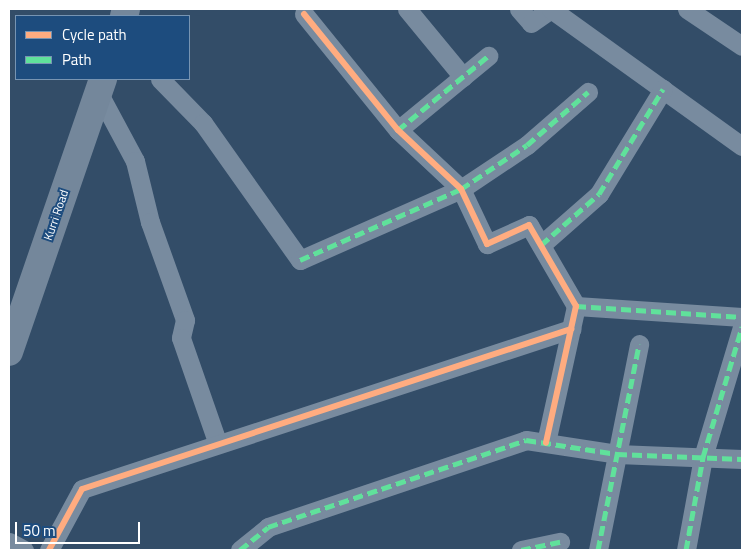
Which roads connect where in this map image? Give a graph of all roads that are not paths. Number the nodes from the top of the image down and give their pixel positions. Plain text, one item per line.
1 (407, 9) edge
2 (519, 9) edge
3 (551, 9) edge
4 (687, 9) edge
5 (304, 14) dead end
6 (742, 46) edge
7 (488, 56) dead end
8 (463, 77) junction
9 (161, 80) edge
10 (100, 85) edge
11 (663, 89) junction
12 (588, 92) dead end
13 (398, 130) junction
14 (742, 146) edge
15 (461, 189) junction
16 (540, 246) junction
17 (576, 306) junction
18 (742, 317) edge
19 (742, 327) edge
20 (571, 329) junction
21 (639, 344) dead end
22 (9, 352) edge
23 (546, 443) junction
24 (218, 444) junction
25 (617, 454) junction
26 (704, 457) junction
27 (742, 459) edge
28 (9, 542) edge
29 (560, 542) dead end
30 (24, 550) edge
31 (49, 550) edge
32 (240, 550) edge
33 (521, 550) edge
34 (598, 550) edge
35 (686, 550) edge

1 - 8 street
2 - 3 street
3 - 11 street
4 - 6 street
5 - 13 street
7 - 8 street
8 - 13 street
9 - 15 street
10 - 22 main road, Kurri Road
10 - 24 street
11 - 14 street
11 - 16 street
12 - 15 street
13 - 15 street
15 - 16 street
16 - 17 street
17 - 18 street
17 - 20 street
19 - 26 street
20 - 23 street
20 - 24 street
21 - 25 street
23 - 25 street
23 - 32 street
24 - 31 street
25 - 26 street
25 - 34 street
26 - 27 street
26 - 35 street
28 - 30 street
29 - 33 street

